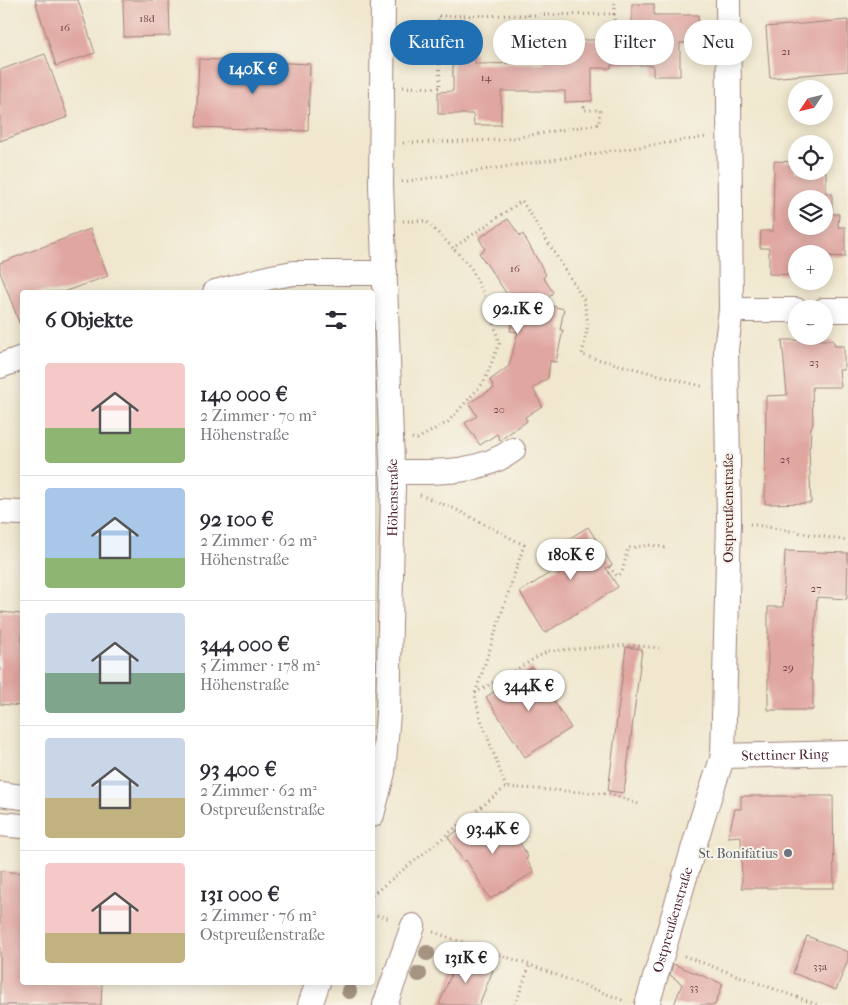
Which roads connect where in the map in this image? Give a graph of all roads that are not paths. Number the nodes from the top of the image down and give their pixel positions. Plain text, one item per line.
1 (383, 0) edge
2 (728, 0) edge
3 (385, 272) junction
4 (222, 290) edge
5 (731, 310) junction
6 (788, 310) edge
7 (833, 310) edge
8 (848, 310) edge
9 (20, 359) edge
10 (0, 366) edge
11 (513, 450) dead end
12 (393, 480) junction
13 (0, 512) edge
14 (20, 513) edge
15 (848, 753) edge
16 (723, 756) junction
17 (0, 794) edge
18 (20, 797) edge
19 (375, 803) edge
20 (0, 824) edge
21 (20, 826) edge
22 (413, 926) road end
23 (317, 985) edge
24 (637, 1003) edge
25 (310, 1005) edge
26 (385, 1005) edge

1 - 3 street, Höhenstraße
2 - 5 street, Ostpreußenstraße
3 - 4 street
3 - 12 street, Höhenstraße
5 - 6 street
5 - 16 street, Ostpreußenstraße
7 - 8 street
9 - 10 street
11 - 12 street
12 - 19 street, Höhenstraße
13 - 14 street
15 - 16 street, Stettiner Ring
16 - 24 street, Ostpreußenstraße
17 - 18 street
20 - 21 street
22 - 26 street
23 - 25 street

